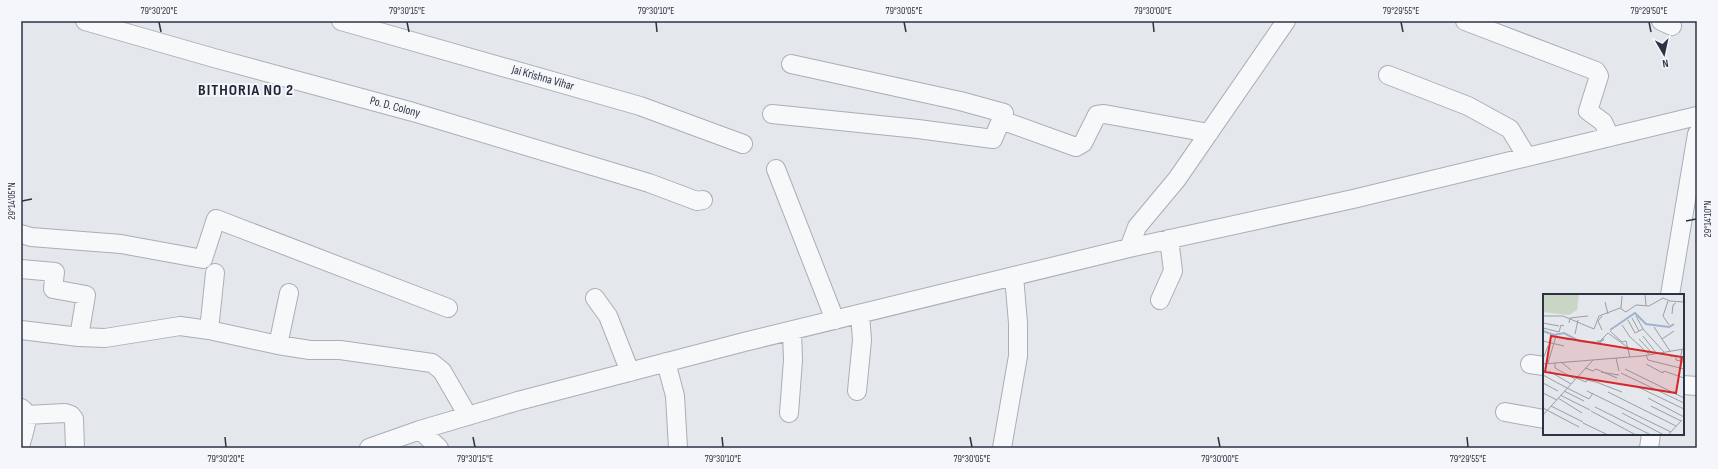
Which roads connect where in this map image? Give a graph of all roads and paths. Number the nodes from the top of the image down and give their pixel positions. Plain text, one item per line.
1 (85, 21) edge
2 (341, 21) edge
3 (1286, 21) edge
4 (1465, 21) edge
5 (791, 64) dead end
6 (1388, 76) dead end
7 (772, 114) dead end
8 (1697, 116) edge
9 (1001, 120) junction
10 (1209, 133) junction
11 (1697, 134) edge
12 (1610, 137) junction
13 (742, 144) dead end
14 (1527, 157) junction
15 (776, 169) dead end
16 (703, 200) dead end
17 (21, 234) edge
18 (1169, 239) junction
19 (1129, 248) junction
20 (21, 269) edge
21 (215, 273) dead end
22 (1014, 276) junction
23 (289, 293) dead end
24 (1670, 294) edge
25 (595, 298) dead end
26 (1160, 300) dead end
27 (448, 308) dead end
28 (860, 314) junction
29 (835, 320) junction
30 (21, 330) edge
31 (209, 330) junction
32 (792, 330) junction
33 (79, 337) junction
34 (278, 345) junction
35 (666, 362) junction
36 (630, 372) junction
37 (1684, 385) edge
38 (1697, 386) edge
39 (858, 391) dead end
40 (24, 411) edge
41 (1505, 412) dead end
42 (790, 413) dead end
43 (468, 416) junction
44 (1543, 419) edge
45 (420, 430) junction
46 (21, 443) edge
47 (374, 447) edge
48 (75, 448) edge
49 (439, 448) edge
50 (678, 448) edge
51 (1002, 448) edge

1 - 16 street, Po. D. Colony
2 - 13 street, Jai Krishna Vihar
3 - 10 street
4 - 12 street
5 - 9 street
6 - 14 street
7 - 9 street
8 - 12 street
9 - 10 street
10 - 19 street
11 - 24 street
12 - 14 street
14 - 18 street
15 - 29 street
17 - 27 street
18 - 19 street
18 - 26 street
19 - 22 street
20 - 33 street
21 - 31 street
22 - 28 street
22 - 51 street
23 - 34 street
25 - 36 street
28 - 29 street
28 - 39 street
29 - 32 street
30 - 33 street
31 - 33 street
31 - 34 street
32 - 35 street
32 - 42 street
34 - 43 street
35 - 36 street
35 - 50 street
36 - 43 street
37 - 38 street
40 - 46 street
40 - 48 street
41 - 44 street
43 - 45 street
45 - 47 street
45 - 49 street

